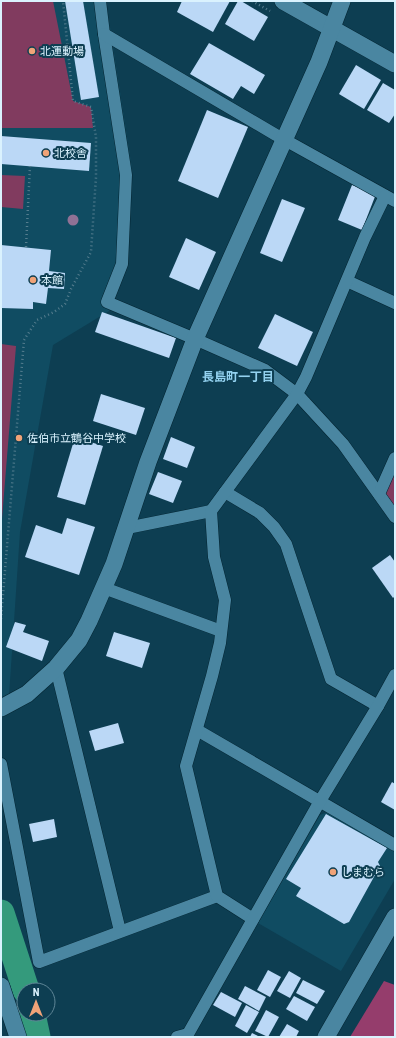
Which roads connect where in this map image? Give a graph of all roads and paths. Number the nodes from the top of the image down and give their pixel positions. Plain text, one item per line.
1 (63, 1) edge
2 (100, 1) edge
3 (283, 1) edge
4 (342, 1) edge
5 (332, 29) junction
6 (104, 34) junction
7 (395, 64) edge
8 (285, 139) junction
9 (30, 166) dead end
10 (390, 198) edge
11 (26, 247) dead end
12 (347, 281) junction
13 (395, 303) edge
14 (195, 339) junction
15 (297, 394) junction
16 (395, 458) edge
17 (225, 492) junction
18 (379, 494) junction
19 (212, 511) junction
20 (395, 516) edge
21 (127, 528) junction
22 (104, 588) junction
23 (1, 619) edge
24 (221, 631) junction
25 (56, 668) junction
26 (395, 676) edge
27 (378, 706) junction
28 (1, 708) edge
29 (197, 730) junction
30 (1, 764) edge
31 (320, 801) junction
32 (395, 845) edge
33 (217, 896) junction
34 (253, 918) junction
35 (395, 918) edge
36 (120, 931) junction
37 (1, 986) edge
38 (186, 1036) edge
39 (18, 1037) edge
40 (326, 1037) edge

1 - 23 path
2 - 6 street
3 - 5 street
4 - 5 street
5 - 7 street
5 - 8 street
6 - 8 street
6 - 14 street
8 - 10 street
8 - 14 street
9 - 11 path
10 - 12 street
12 - 13 street
12 - 15 street
14 - 15 street
14 - 21 street
15 - 17 street
15 - 18 street
16 - 18 street
17 - 19 street
17 - 27 street
18 - 20 street
19 - 21 street
19 - 24 street
21 - 22 street
22 - 24 street
22 - 25 street
24 - 29 street
25 - 28 street
25 - 36 street
26 - 27 street
27 - 31 street
29 - 31 street
29 - 33 street
30 - 36 street
31 - 32 street
31 - 34 street
33 - 34 street
33 - 36 street
34 - 38 street
35 - 40 street
37 - 39 street

